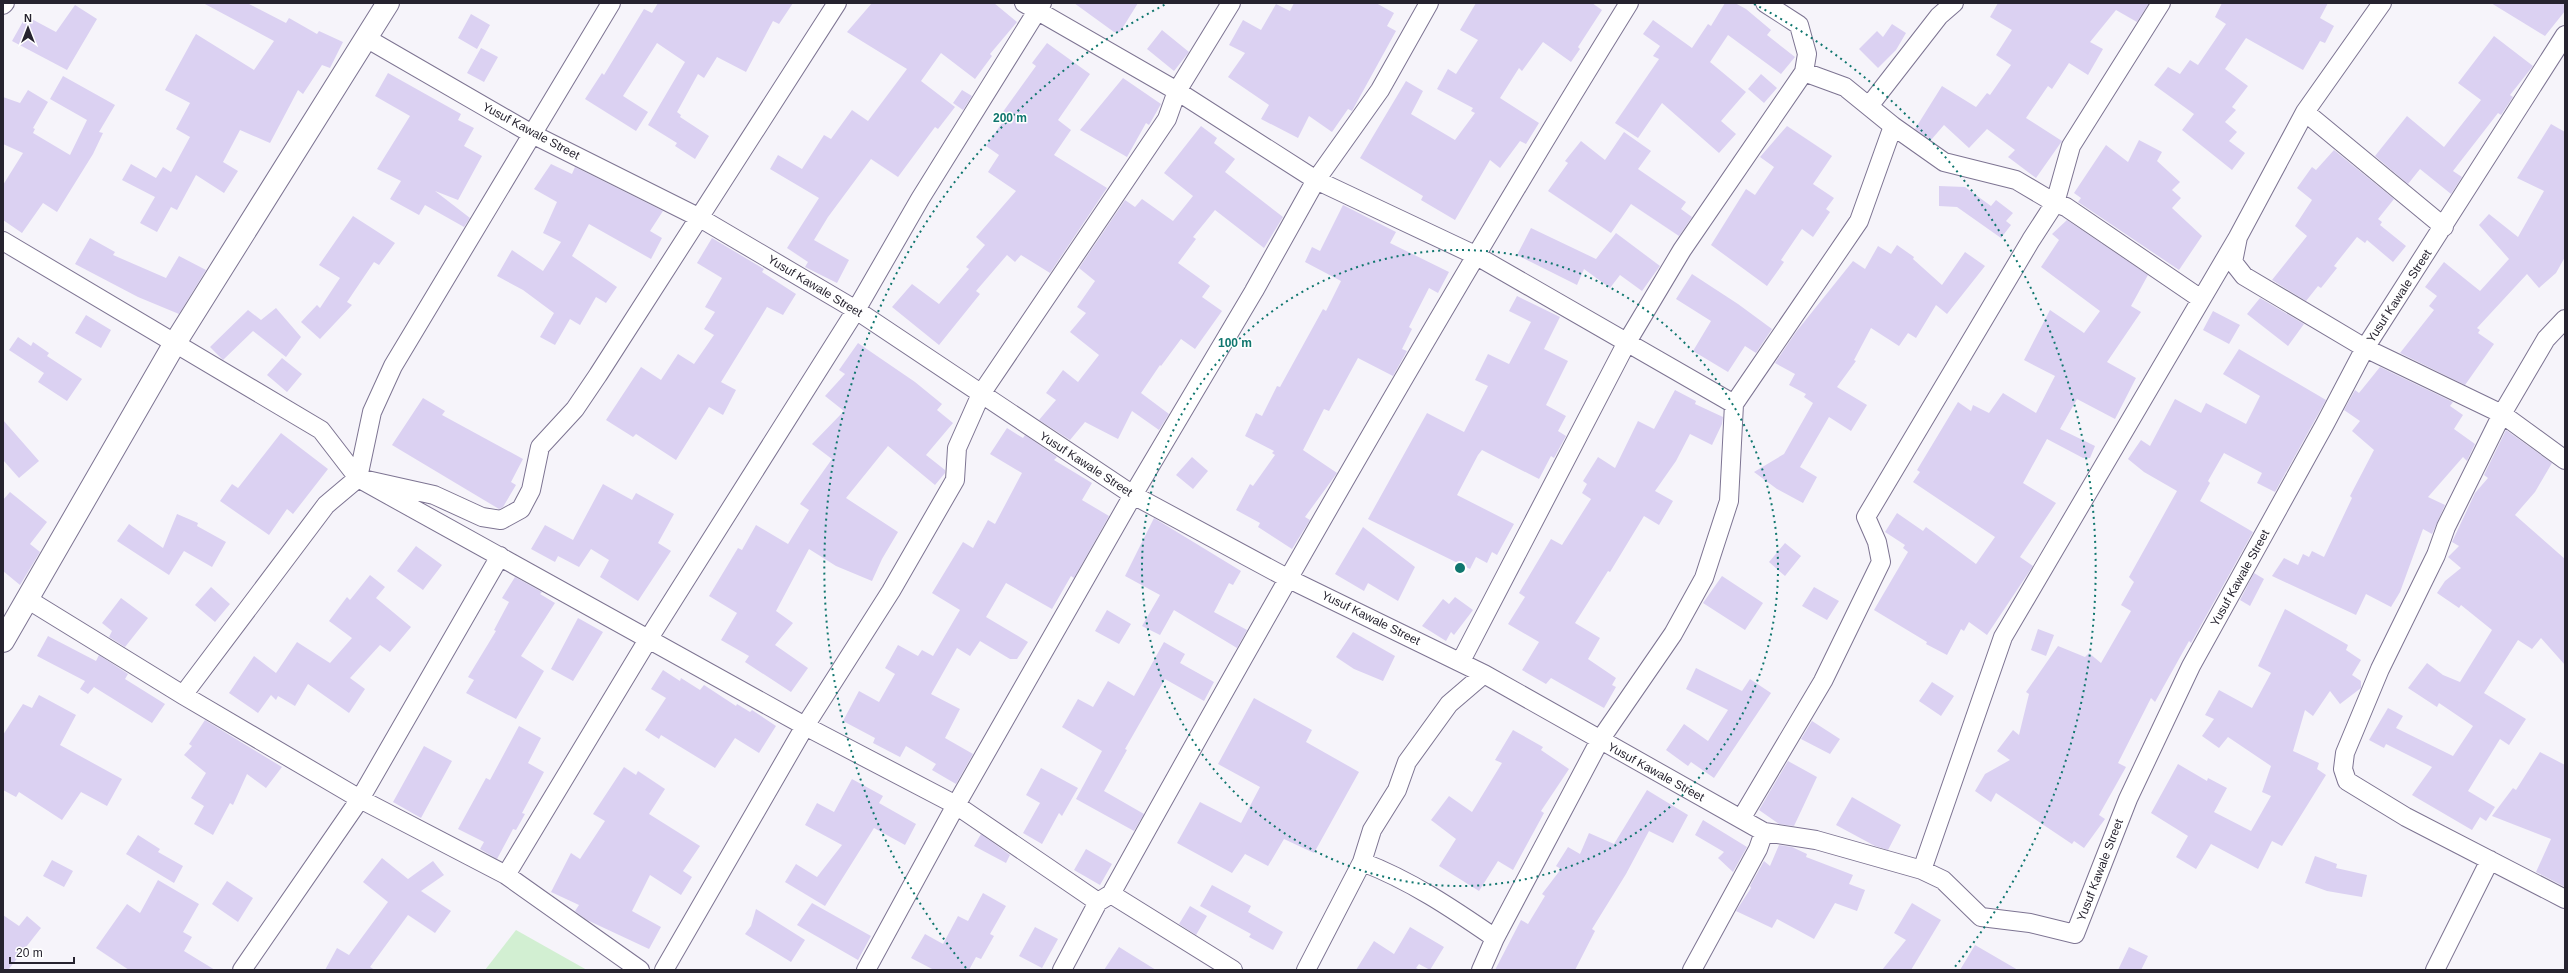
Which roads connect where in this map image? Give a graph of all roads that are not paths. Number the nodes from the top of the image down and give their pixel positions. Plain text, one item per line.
1 (388, 3) edge
2 (611, 3) edge
3 (837, 3) edge
4 (1231, 3) edge
5 (1429, 3) edge
6 (1629, 3) edge
7 (1765, 3) edge
8 (1954, 3) edge
9 (2161, 3) edge
10 (2382, 3) edge
11 (1034, 6) edge
12 (2565, 35) edge
13 (366, 38) junction
14 (1804, 72) junction
15 (1177, 91) junction
16 (1869, 106) junction
17 (2305, 112) junction
18 (1893, 126) junction
19 (532, 134) junction
20 (1316, 180) junction
21 (2055, 203) junction
22 (700, 218) junction
23 (2444, 227) junction
24 (2238, 237) junction
25 (3, 241) edge
26 (1475, 255) junction
27 (2201, 298) junction
28 (856, 310) junction
29 (2565, 319) edge
30 (1627, 342) junction
31 (175, 343) junction
32 (2365, 348) junction
33 (981, 394) junction
34 (1734, 404) junction
35 (2502, 414) junction
36 (2565, 460) edge
37 (358, 478) junction
38 (1133, 495) junction
39 (500, 556) junction
40 (1286, 578) junction
41 (27, 599) junction
42 (649, 638) junction
43 (3, 640) edge
44 (1460, 661) junction
45 (1484, 674) junction
46 (183, 695) junction
47 (805, 726) junction
48 (1600, 740) junction
49 (360, 799) junction
50 (956, 805) junction
51 (1741, 819) junction
52 (1764, 832) junction
53 (2490, 860) junction
54 (1362, 862) junction
55 (1922, 870) junction
56 (506, 875) junction
57 (1105, 898) junction
58 (2565, 899) edge
59 (1495, 938) junction
60 (242, 970) edge
61 (640, 970) edge
62 (664, 970) edge
63 (866, 970) edge
64 (1062, 970) edge
65 (1233, 970) edge
66 (1306, 970) edge
67 (1481, 970) edge
68 (1692, 970) edge
69 (2435, 970) edge

1 - 13 street
2 - 19 street
3 - 22 street
4 - 15 street
5 - 20 street
6 - 26 street
7 - 14 street
8 - 16 street
9 - 21 street
10 - 17 street
11 - 15 street
11 - 28 street
12 - 23 street, Yusuf Kawale Street
13 - 19 street, Yusuf Kawale Street
13 - 31 street
14 - 16 street
14 - 30 street
15 - 20 street
15 - 33 street
16 - 18 street
17 - 23 street
17 - 24 street
18 - 21 street
18 - 34 street
19 - 22 street, Yusuf Kawale Street
19 - 37 street
20 - 26 street
20 - 38 street
21 - 27 street
21 - 51 street
22 - 28 street, Yusuf Kawale Street
22 - 37 street
23 - 32 street, Yusuf Kawale Street
24 - 27 street
24 - 32 street
25 - 31 street
26 - 30 street
26 - 40 street
27 - 55 street
28 - 33 street, Yusuf Kawale Street
28 - 42 street
29 - 35 street
30 - 34 street
30 - 44 street
31 - 37 street
31 - 41 street
32 - 35 street
32 - 55 street, Yusuf Kawale Street
33 - 38 street, Yusuf Kawale Street
33 - 47 street
34 - 48 street
35 - 36 street
35 - 53 street
37 - 39 street
37 - 46 street
38 - 40 street, Yusuf Kawale Street
38 - 50 street
39 - 42 street
39 - 49 street
40 - 44 street, Yusuf Kawale Street
40 - 57 street
41 - 43 street
41 - 46 street
42 - 47 street
42 - 56 street
44 - 45 street, Yusuf Kawale Street
45 - 48 street, Yusuf Kawale Street
45 - 54 street
46 - 49 street
47 - 50 street
47 - 62 street
48 - 51 street, Yusuf Kawale Street
48 - 59 street
49 - 56 street
49 - 60 street
50 - 57 street
50 - 63 street
51 - 52 street, Yusuf Kawale Street
52 - 55 street, Yusuf Kawale Street
52 - 68 street
53 - 58 street
53 - 69 street
54 - 59 street
54 - 66 street
56 - 61 street
57 - 64 street
57 - 65 street
59 - 67 street

